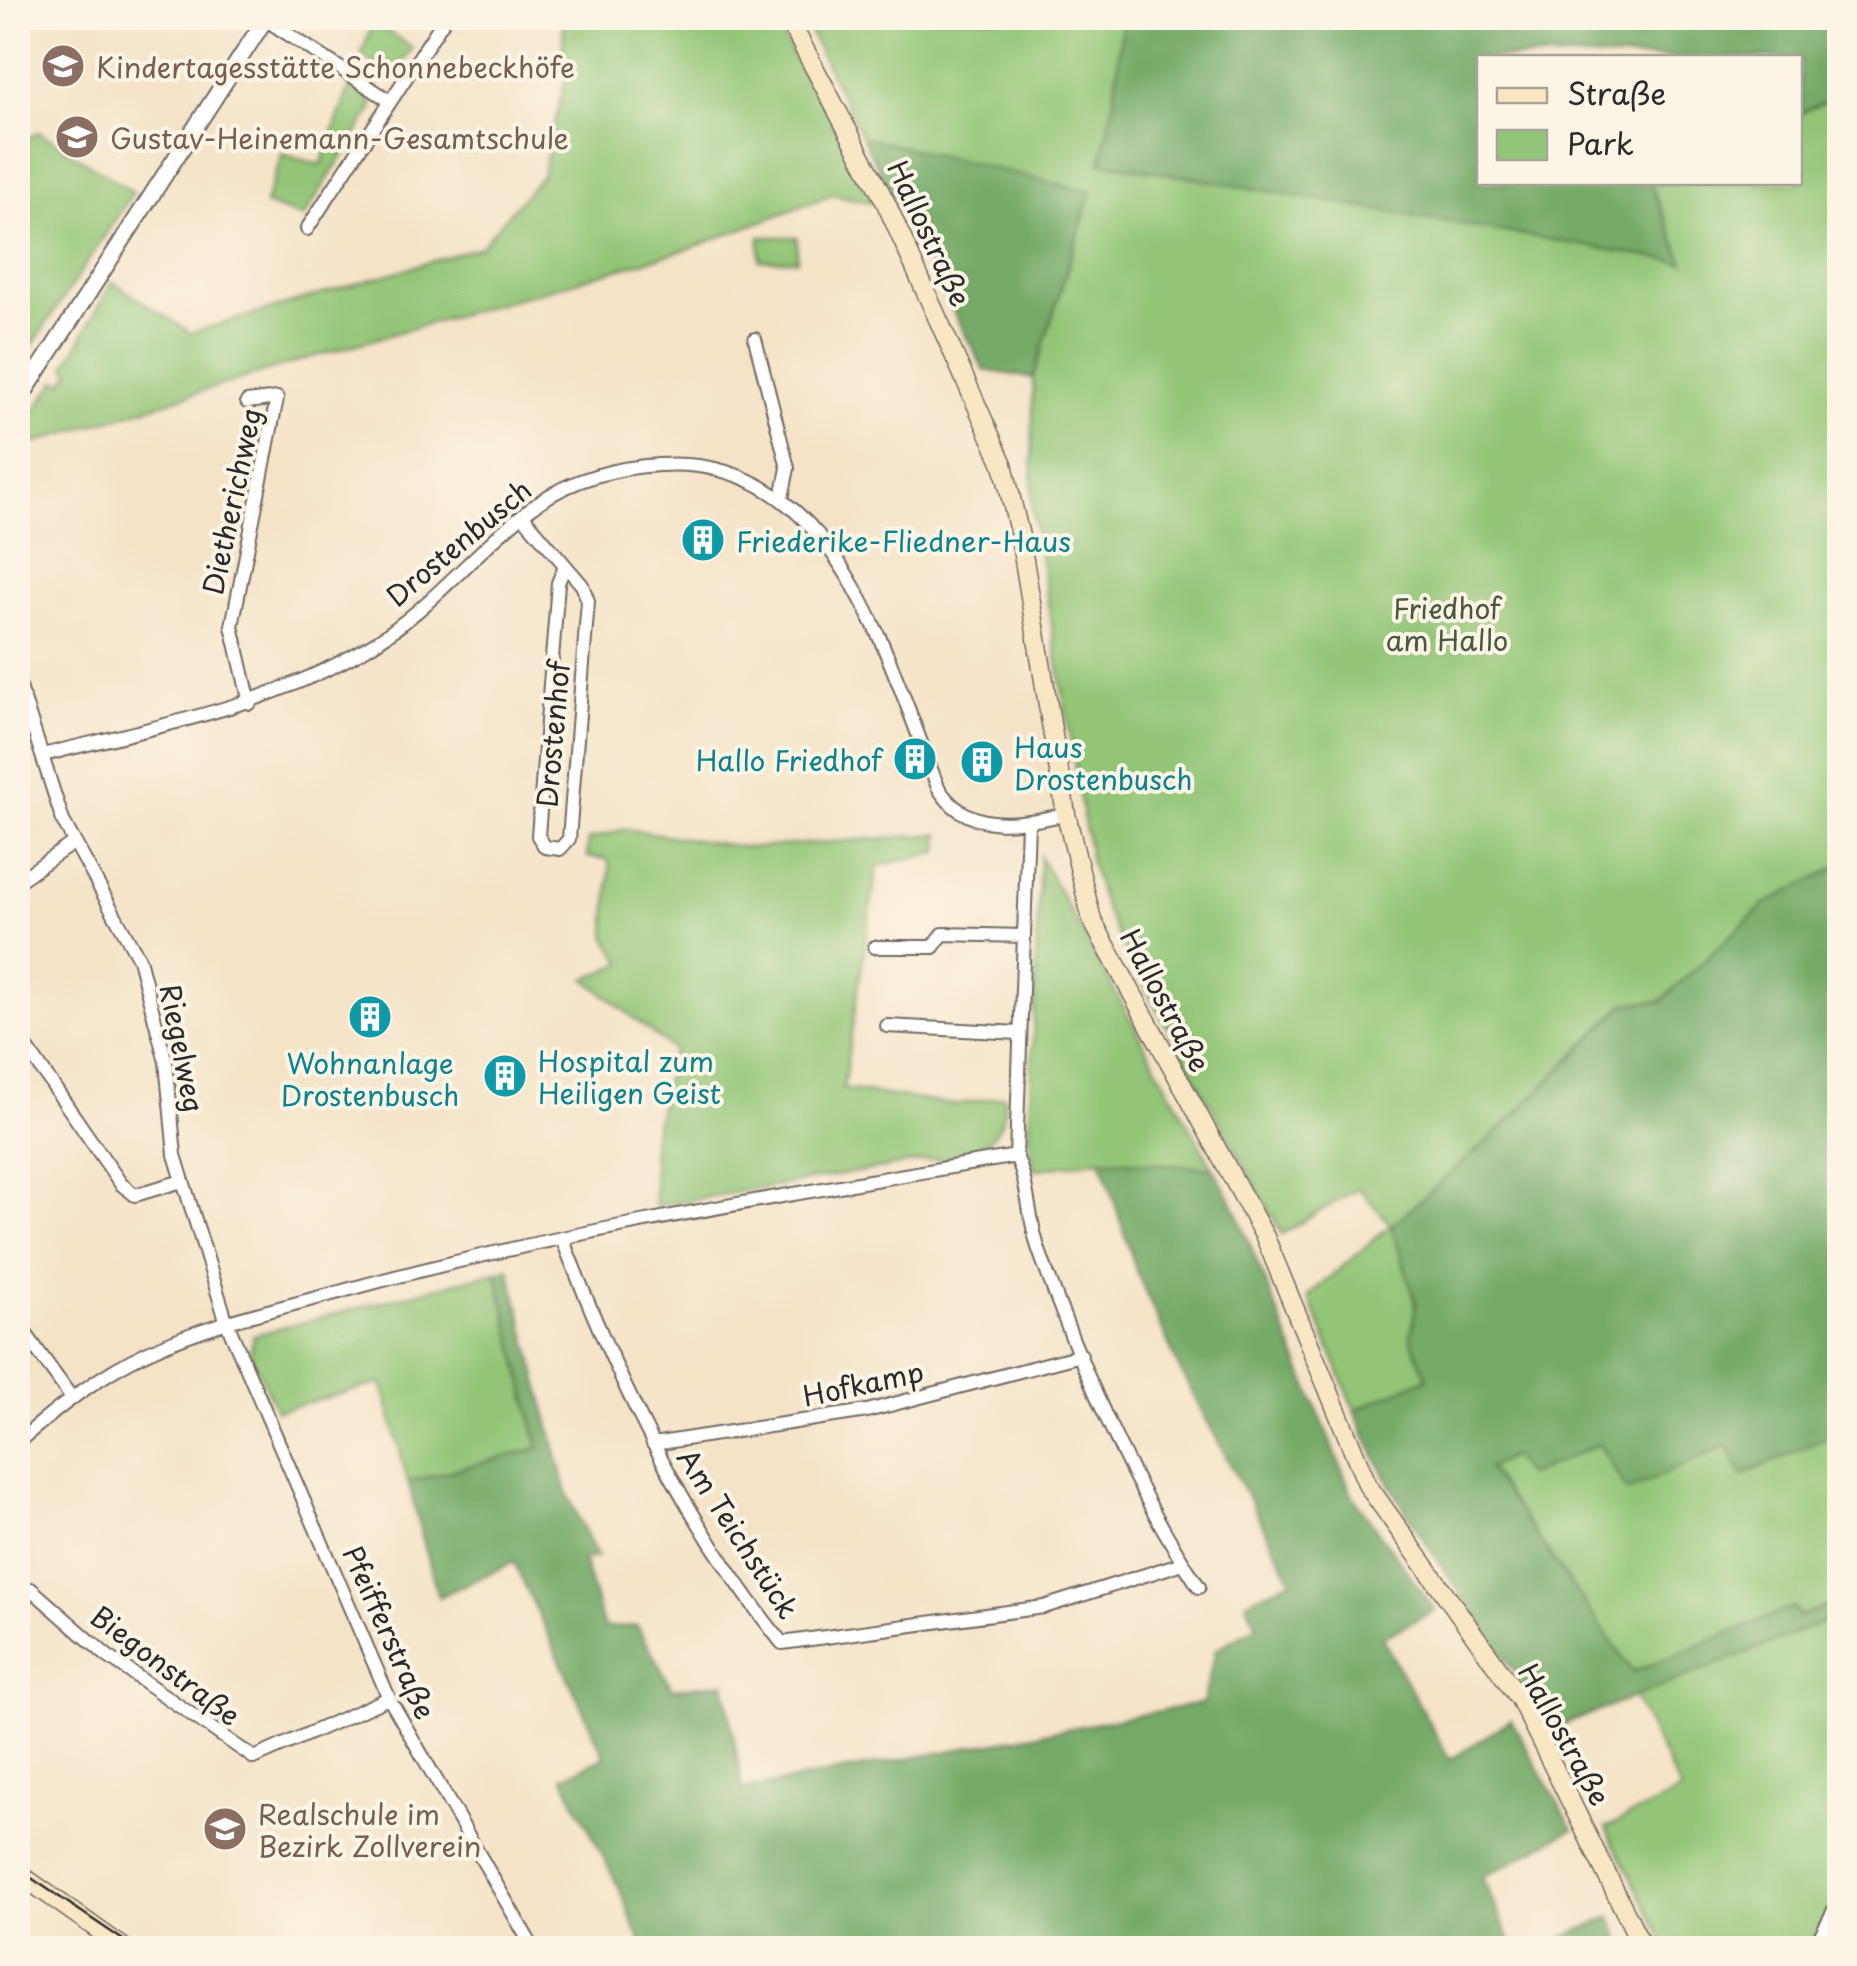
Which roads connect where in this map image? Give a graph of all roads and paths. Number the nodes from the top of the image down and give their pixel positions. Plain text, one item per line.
1 (265, 18) edge
2 (445, 18) edge
3 (788, 18) edge
4 (390, 101) junction
5 (307, 229) dead end
6 (755, 339) dead end
7 (18, 402) edge
8 (247, 402) dead end
9 (782, 498) junction
10 (523, 516) junction
11 (565, 566) junction
12 (18, 681) edge
13 (250, 703) junction
14 (43, 755) junction
15 (1066, 814) junction
16 (1028, 823) junction
17 (73, 844) junction
18 (18, 881) edge
19 (1023, 936) junction
20 (875, 948) dead end
21 (887, 1026) dead end
22 (1020, 1032) junction
23 (18, 1035) edge
24 (1016, 1156) junction
25 (182, 1182) junction
26 (562, 1238) junction
27 (18, 1324) edge
28 (226, 1324) junction
29 (1081, 1356) junction
30 (72, 1397) junction
31 (18, 1442) edge
32 (653, 1444) junction
33 (1183, 1563) junction
34 (1199, 1587) dead end
35 (30, 1589) dead end
36 (389, 1698) junction
37 (18, 1873) edge
38 (1840, 1899) edge
39 (124, 1948) edge
40 (533, 1948) edge
41 (1643, 1948) edge
42 (1814, 1948) edge

1 - 4 street
1 - 7 street
2 - 4 street
3 - 15 main road, Hallostraße
4 - 5 street
6 - 9 street
8 - 13 street, Dietherichweg
9 - 10 street, Drostenbusch
9 - 16 street, Drostenbusch
10 - 11 street, Drostenhof
10 - 13 street, Drostenbusch
11 - 11 street, Drostenhof
12 - 14 street, Riegelweg
13 - 14 street, Drostenbusch
14 - 17 street, Riegelweg
15 - 16 street, Drostenbusch
15 - 41 main road, Hallostraße
16 - 19 street
17 - 18 street
17 - 25 street, Riegelweg
19 - 20 street
19 - 22 street
21 - 22 street
22 - 24 street
23 - 25 street
24 - 26 street
24 - 29 street
25 - 28 street, Riegelweg
26 - 28 street
26 - 32 street, Am Teichstück
27 - 30 street
28 - 30 street
28 - 36 street, Pfeifferstraße
29 - 32 street, Hofkamp
29 - 33 street
30 - 31 street
32 - 33 street, Am Teichstück
33 - 34 street
35 - 36 street, Biegonstraße
36 - 40 street, Pfeifferstraße
37 - 39 main road
38 - 42 street

